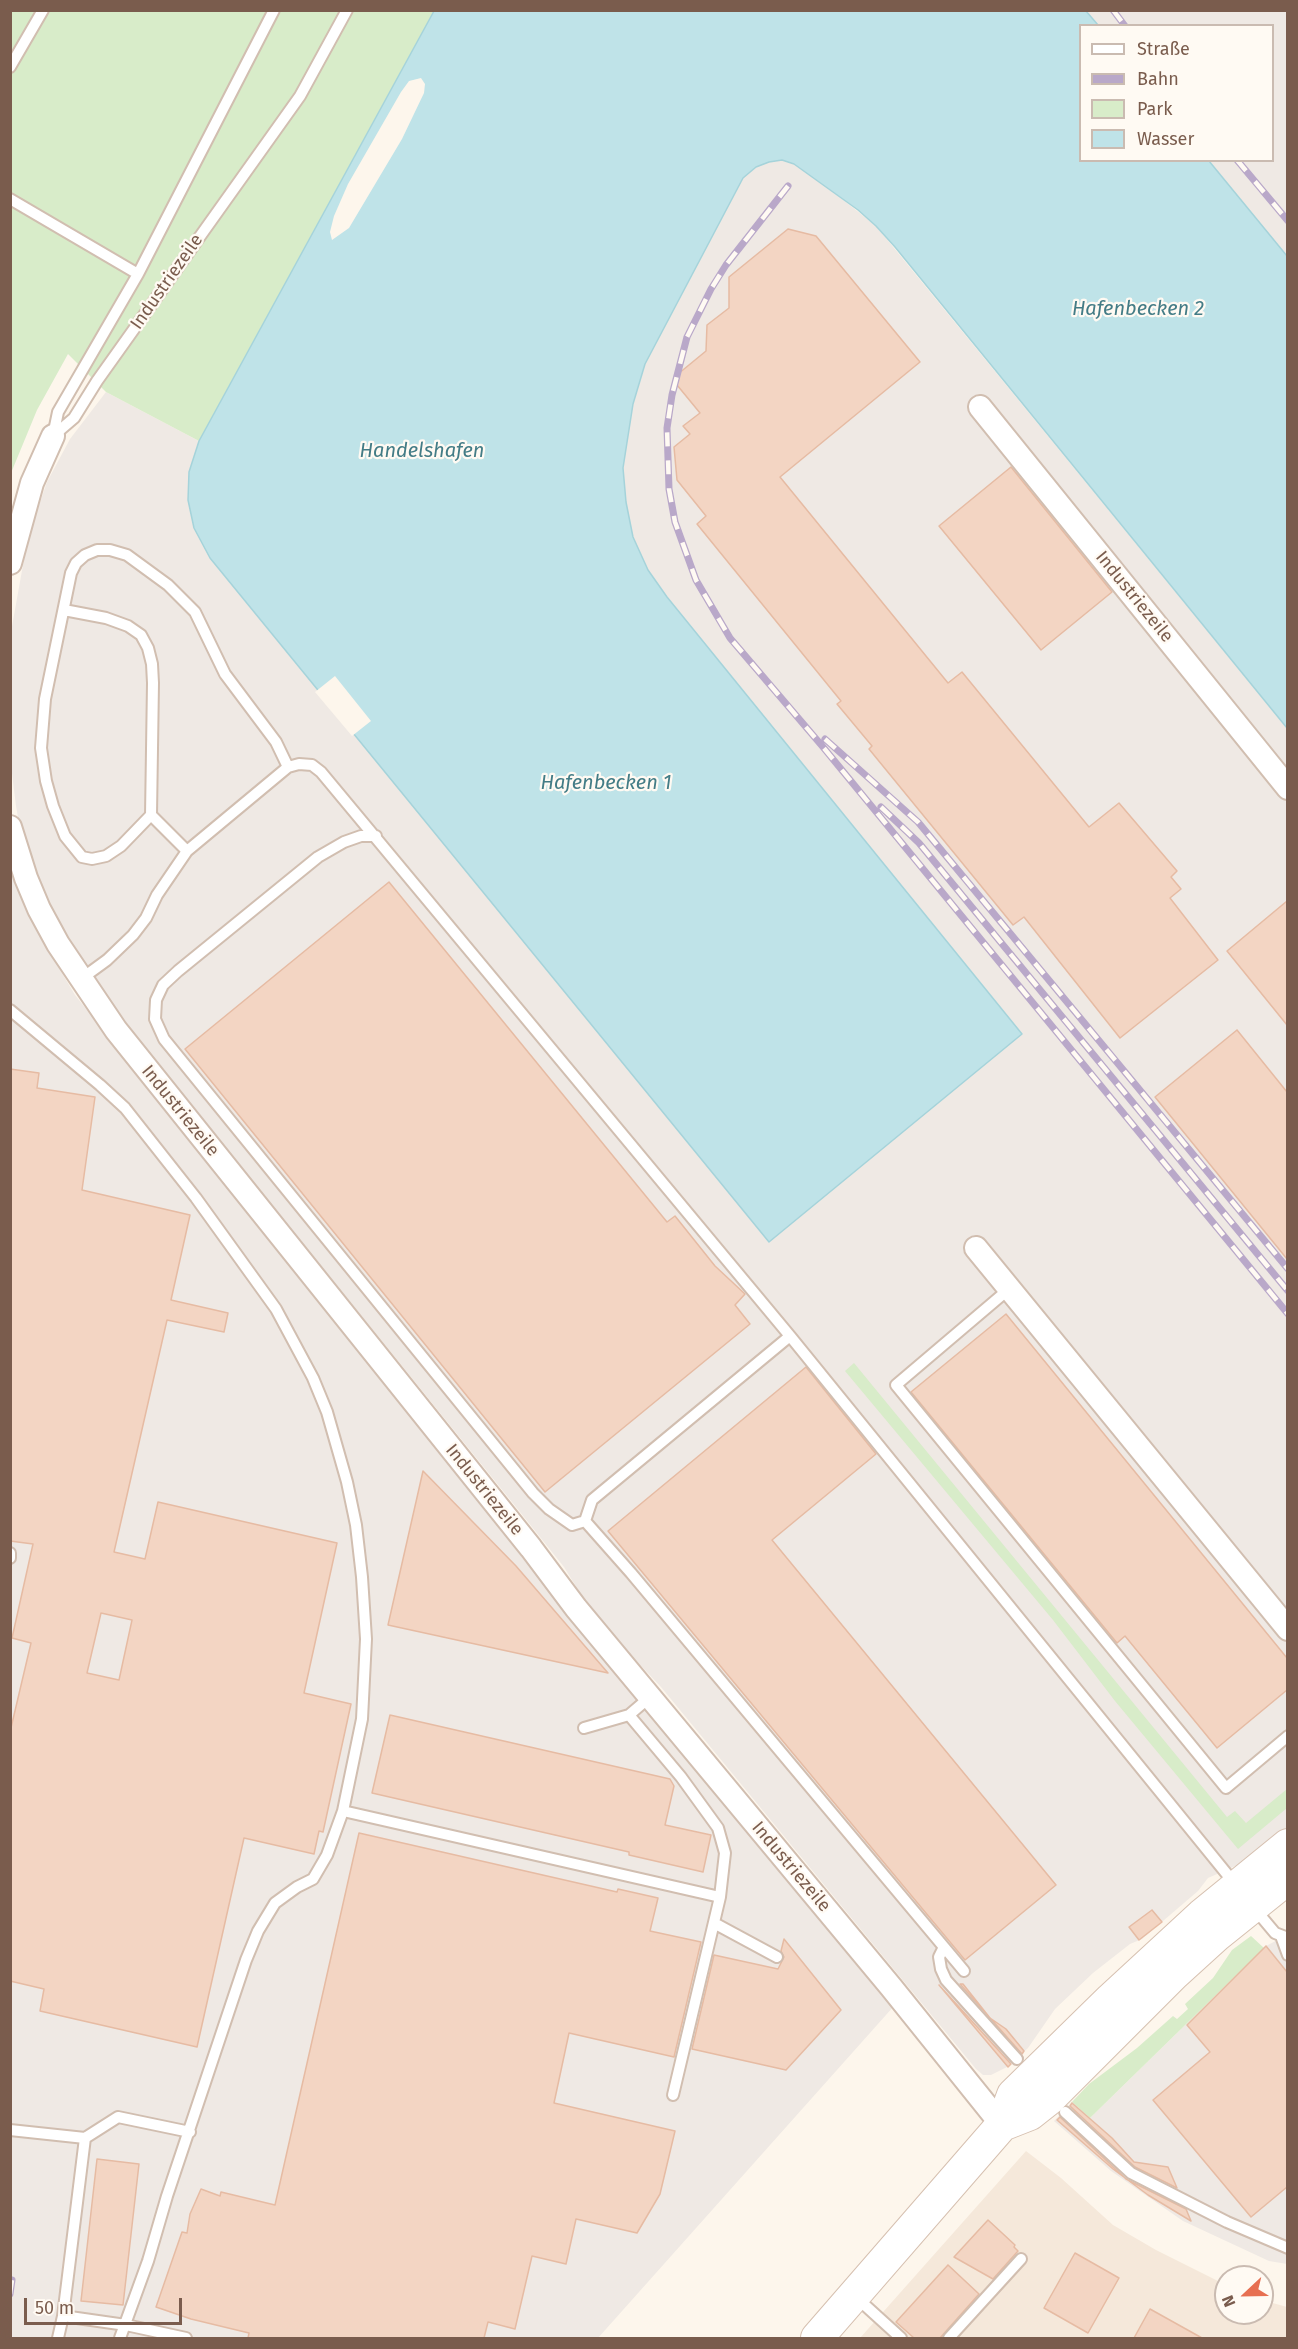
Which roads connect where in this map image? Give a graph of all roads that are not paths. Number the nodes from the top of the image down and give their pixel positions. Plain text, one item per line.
1 (43, 10) edge
2 (274, 10) edge
3 (347, 10) edge
4 (10, 68) edge
5 (10, 199) edge
6 (138, 274) junction
7 (980, 407) dead end
8 (53, 436) junction
9 (10, 563) edge
10 (64, 610) junction
11 (288, 767) junction
12 (1287, 788) edge
13 (151, 815) junction
14 (10, 827) edge
15 (376, 836) junction
16 (187, 851) junction
17 (81, 979) junction
18 (10, 1010) edge
19 (976, 1248) dead end
20 (1009, 1289) junction
21 (790, 1336) junction
22 (585, 1521) junction
23 (1287, 1629) edge
24 (650, 1697) junction
25 (629, 1715) junction
26 (584, 1728) dead end
27 (1287, 1736) edge
28 (343, 1811) junction
29 (1287, 1845) edge
30 (1287, 1878) edge
31 (1244, 1896) junction
32 (720, 1897) junction
33 (714, 1923) junction
34 (1284, 1937) edge
35 (944, 1947) junction
36 (1287, 1955) edge
37 (777, 1957) dead end
38 (964, 1971) dead end
39 (1017, 2059) dead end
40 (673, 2095) dead end
41 (1065, 2112) dead end
42 (1002, 2125) junction
43 (10, 2130) edge
44 (190, 2132) junction
45 (85, 2138) junction
46 (1287, 2248) edge
47 (1021, 2259) dead end
48 (855, 2296) junction
49 (63, 2316) junction
50 (126, 2325) junction
51 (825, 2333) edge
52 (58, 2338) edge
53 (120, 2338) edge
54 (186, 2338) edge
55 (901, 2338) edge
56 (949, 2338) edge

1 - 4 lane
2 - 6 lane
3 - 8 lane, Industriezeile
5 - 6 lane
6 - 8 lane
7 - 12 street, Industriezeile
8 - 9 street, Industriezeile
10 - 11 lane
10 - 13 lane
10 - 13 lane
11 - 15 lane
11 - 16 lane
13 - 16 lane
14 - 17 street, Industriezeile
15 - 21 lane
15 - 22 lane
16 - 17 lane
17 - 24 street, Industriezeile
18 - 28 lane
19 - 20 street
20 - 23 street
20 - 27 lane
21 - 22 lane
21 - 31 lane
22 - 35 lane
24 - 25 lane
24 - 42 street, Industriezeile
25 - 26 lane
25 - 32 lane
28 - 32 lane
28 - 44 lane
29 - 31 main road
30 - 31 main road
31 - 34 lane
31 - 42 main road
32 - 33 lane
33 - 37 lane
33 - 40 lane
34 - 36 lane
35 - 38 lane
35 - 39 lane
41 - 46 lane
42 - 48 main road
43 - 45 lane
44 - 45 lane
44 - 50 lane
45 - 49 lane
47 - 56 lane
48 - 51 main road
48 - 55 lane
49 - 50 lane
49 - 52 lane
50 - 53 lane
50 - 54 lane

